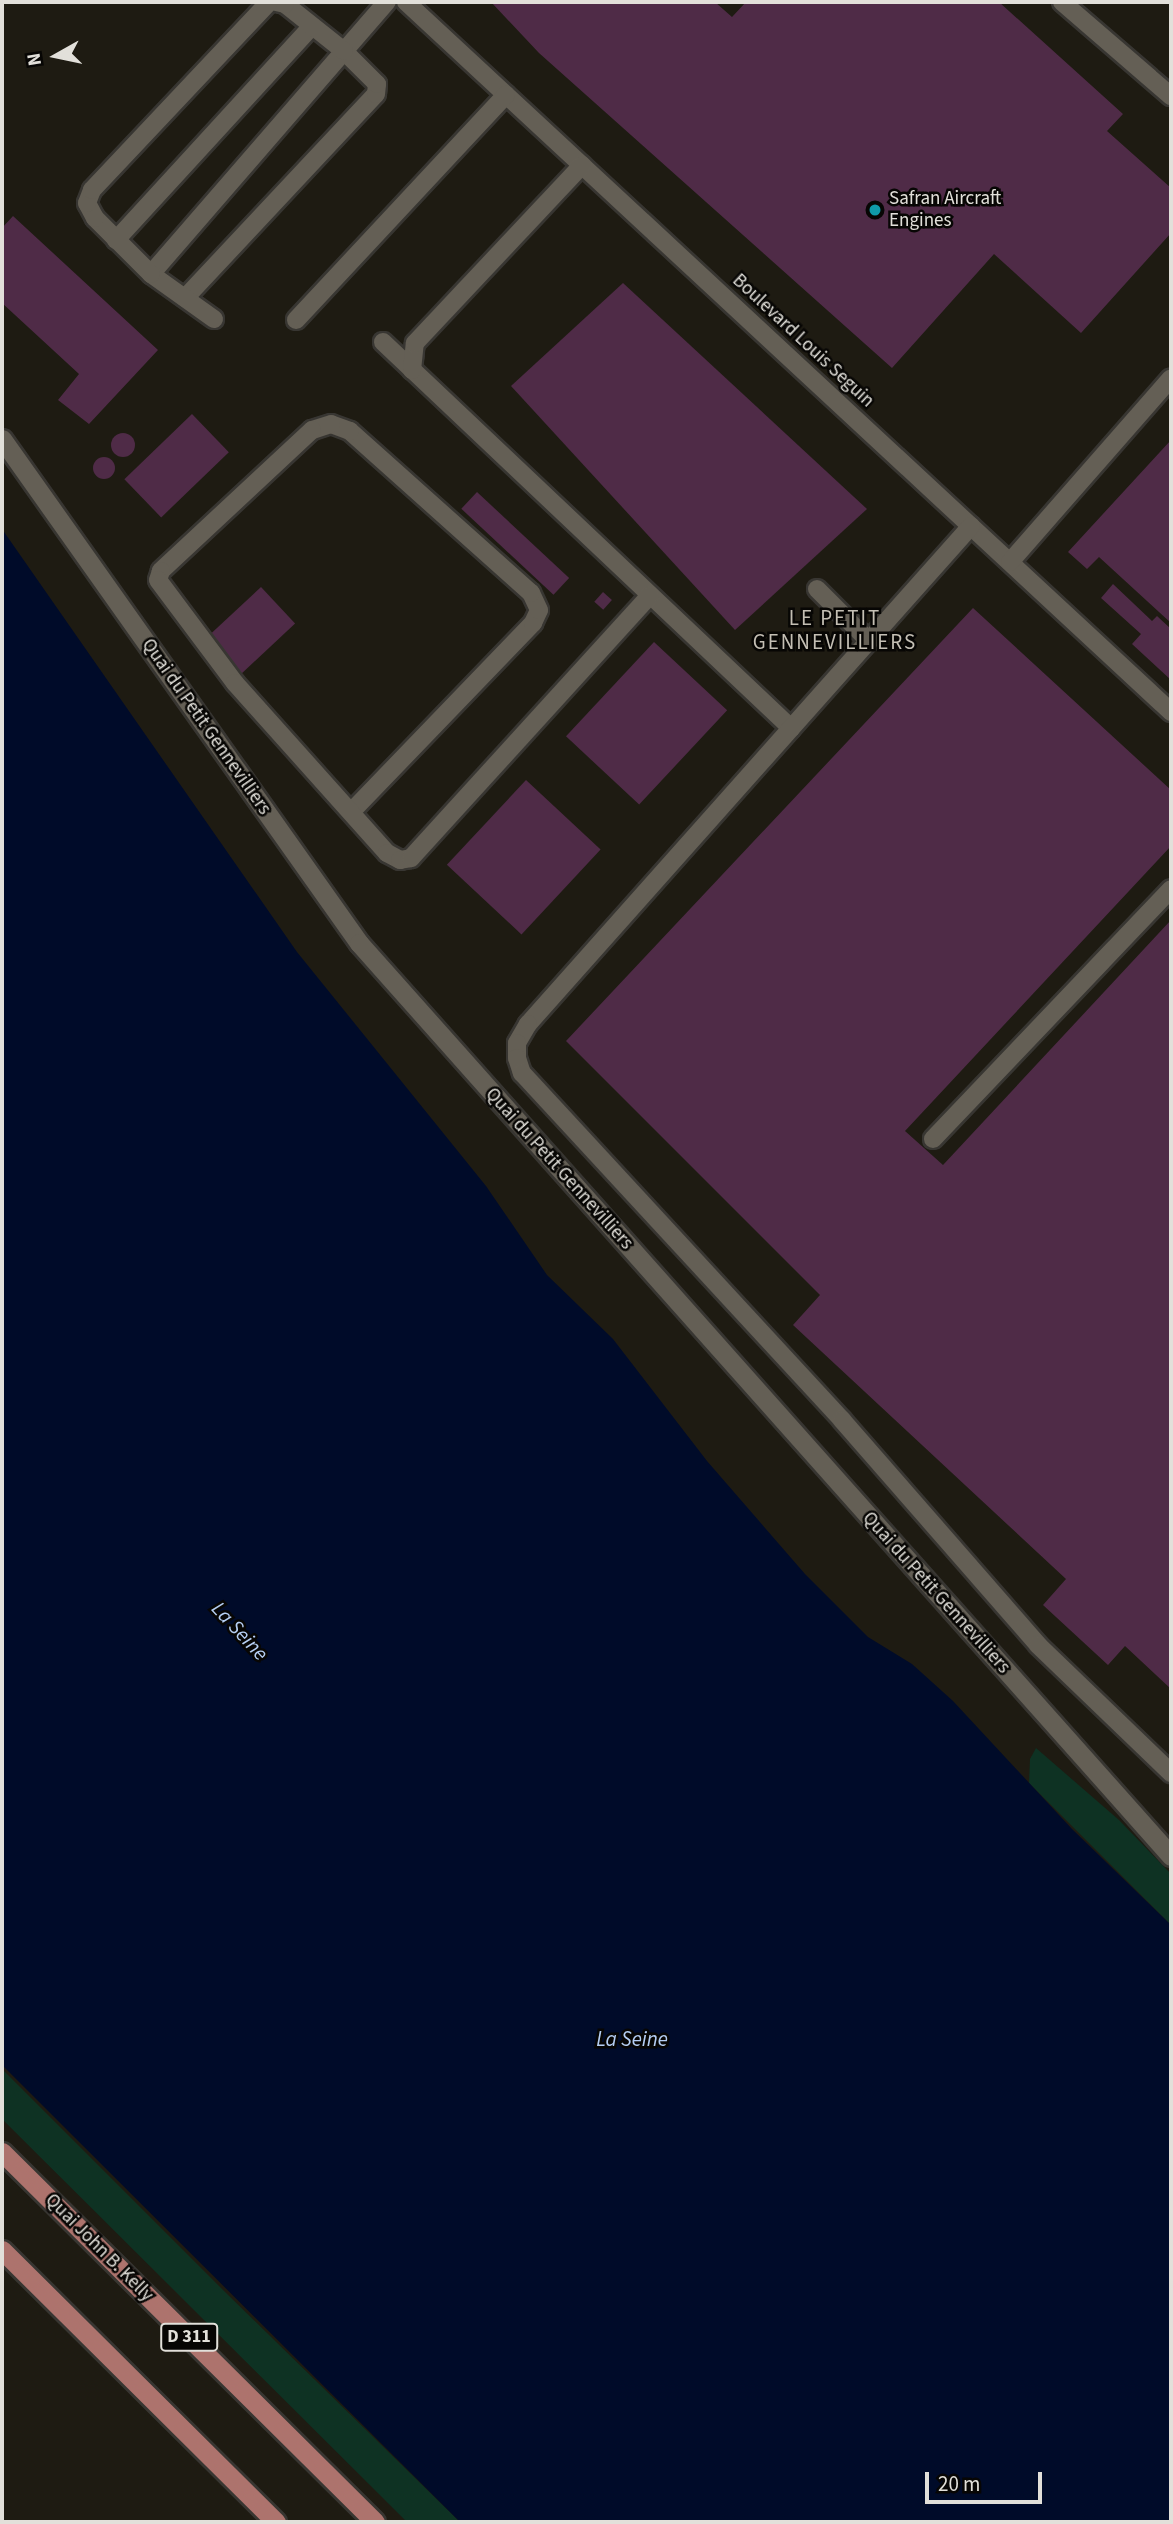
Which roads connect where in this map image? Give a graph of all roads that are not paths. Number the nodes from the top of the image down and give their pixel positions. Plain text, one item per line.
1 (268, 2) edge
2 (276, 2) edge
3 (387, 2) edge
4 (406, 2) edge
5 (1062, 2) edge
6 (312, 26) junction
7 (344, 51) junction
8 (506, 95) junction
9 (1171, 96) edge
10 (582, 165) junction
11 (116, 240) junction
12 (150, 274) junction
13 (185, 298) junction
14 (214, 319) dead end
15 (296, 320) dead end
16 (383, 342) dead end
17 (412, 370) junction
18 (1171, 377) edge
19 (2, 439) edge
20 (971, 526) junction
21 (1010, 562) junction
22 (817, 589) dead end
23 (650, 595) junction
24 (869, 641) junction
25 (1171, 712) edge
26 (791, 728) junction
27 (353, 810) junction
28 (1171, 889) edge
29 (933, 1139) dead end
30 (1171, 1773) edge
31 (1171, 1856) edge
32 (2, 2152) edge
33 (2, 2250) edge
34 (276, 2522) edge
35 (375, 2522) edge

1 - 11 lane
2 - 6 lane
3 - 7 lane
4 - 8 lane, Boulevard Louis Seguin
5 - 9 lane
6 - 7 lane
6 - 11 lane
7 - 12 lane
7 - 13 lane
8 - 10 lane, Boulevard Louis Seguin
8 - 15 lane
10 - 17 lane
10 - 20 lane, Boulevard Louis Seguin
11 - 12 lane
12 - 13 lane
13 - 14 lane
16 - 17 lane
17 - 23 lane
18 - 21 lane
19 - 31 street, Quai du Petit Gennevilliers
20 - 21 lane, Boulevard Louis Seguin
20 - 24 lane
21 - 25 lane, Boulevard Louis Seguin
22 - 24 lane
23 - 26 lane
23 - 27 lane
24 - 26 lane
26 - 30 lane
27 - 27 lane
28 - 29 lane
32 - 35 main road, Quai John B. Kelly / D 311
33 - 34 main road

